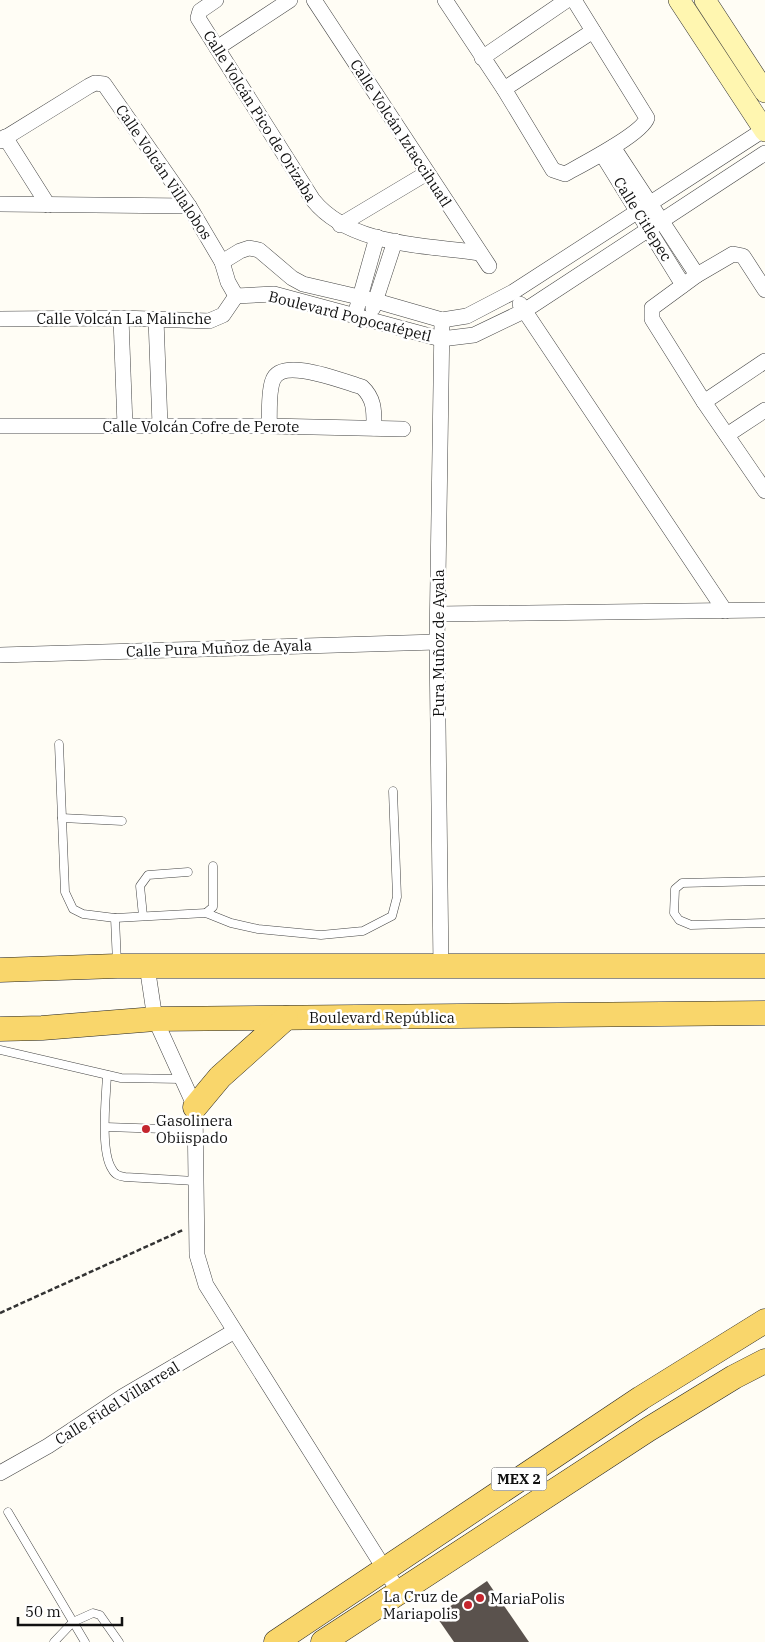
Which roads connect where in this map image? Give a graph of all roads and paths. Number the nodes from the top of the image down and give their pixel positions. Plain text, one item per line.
1 (216, 0) edge
2 (290, 0) edge
3 (314, 0) edge
4 (445, 0) edge
5 (567, 0) edge
6 (574, 0) edge
7 (679, 0) edge
8 (705, 0) edge
9 (593, 31) junction
10 (217, 48) junction
11 (482, 58) junction
12 (504, 89) junction
13 (765, 92) edge
14 (765, 130) edge
15 (2, 139) edge
16 (608, 150) junction
17 (765, 153) edge
18 (427, 173) junction
19 (0, 204) edge
20 (48, 205) junction
21 (189, 206) junction
22 (643, 208) junction
23 (340, 224) junction
24 (654, 224) junction
25 (377, 237) junction
26 (395, 241) junction
27 (480, 253) junction
28 (222, 262) junction
29 (489, 266) dead end
30 (697, 275) junction
31 (683, 285) junction
32 (765, 290) edge
33 (513, 292) junction
34 (236, 296) junction
35 (360, 298) junction
36 (376, 301) junction
37 (524, 311) junction
38 (362, 317) junction
39 (122, 318) junction
40 (0, 319) edge
41 (156, 319) junction
42 (442, 320) junction
43 (441, 339) junction
44 (765, 361) edge
45 (704, 402) junction
46 (765, 410) edge
47 (160, 425) junction
48 (0, 426) edge
49 (125, 426) junction
50 (269, 426) junction
51 (374, 428) junction
52 (402, 429) dead end
53 (727, 435) junction
54 (765, 491) edge
55 (765, 610) edge
56 (725, 611) junction
57 (438, 614) junction
58 (437, 642) junction
59 (0, 655) edge
60 (60, 744) dead end
61 (394, 791) dead end
62 (62, 818) junction
63 (122, 821) dead end
64 (213, 866) dead end
65 (188, 872) dead end
66 (765, 881) edge
67 (206, 913) junction
68 (143, 916) junction
69 (115, 918) junction
70 (765, 923) edge
71 (117, 966) junction
72 (147, 966) junction
73 (765, 966) edge
74 (441, 967) junction
75 (0, 970) edge
76 (765, 1013) edge
77 (286, 1018) junction
78 (155, 1020) junction
79 (0, 1029) edge
80 (0, 1050) edge
81 (107, 1075) junction
82 (181, 1079) junction
83 (195, 1118) junction
84 (106, 1127) junction
85 (194, 1181) junction
86 (195, 1225) junction
87 (0, 1313) edge
88 (765, 1321) edge
89 (233, 1332) junction
90 (765, 1361) edge
91 (0, 1473) edge
92 (8, 1512) dead end
93 (384, 1569) junction
94 (400, 1592) junction
95 (73, 1622) junction
96 (54, 1642) edge
97 (85, 1642) edge
98 (119, 1642) edge
99 (276, 1642) edge
100 (323, 1642) edge

1 - 10 street, Calle Volcán Pico de Orizaba
2 - 10 street
3 - 18 street, Calle Volcán Iztaccihuatl
4 - 11 street
5 - 11 street
6 - 9 street
7 - 14 main road
8 - 13 main road
9 - 12 street
9 - 16 street
10 - 23 street, Calle Volcán Pico de Orizaba
11 - 12 street
12 - 16 street
14 - 22 street, Boulevard Popocatépetl
15 - 20 street
15 - 21 street, Calle Volcán Villalobos
16 - 22 street, Calle Citlepec
17 - 24 street, Boulevard Popocatépetl
18 - 23 street
18 - 27 street, Calle Volcán Iztaccihuatl
19 - 20 street
20 - 21 street
21 - 28 street, Calle Volcán Villalobos
22 - 24 street, Calle Citlepec
22 - 33 street, Boulevard Popocatépetl
23 - 25 street, Calle Volcán Pico de Orizaba
24 - 30 street, Calle Citlepec
24 - 31 street, Calle Citlepec
24 - 37 street, Boulevard Popocatépetl
25 - 26 street, Calle Volcán Pico de Orizaba
25 - 35 street
26 - 27 street, Calle Volcán Pico de Orizaba
26 - 36 street
27 - 29 street, Calle Volcán Iztaccihuatl
28 - 34 street
28 - 35 street, Boulevard Popocatépetl
30 - 31 street
30 - 32 street
31 - 45 street
33 - 37 street
33 - 42 street, Boulevard Popocatépetl
34 - 38 street, Boulevard Popocatépetl
34 - 41 street, Calle Volcán La Malinche
35 - 36 street, Boulevard Popocatépetl
35 - 38 street
36 - 38 street
36 - 42 street, Boulevard Popocatépetl
37 - 43 street, Boulevard Popocatépetl
37 - 56 street
38 - 43 street, Boulevard Popocatépetl
39 - 40 street, Calle Volcán La Malinche
39 - 41 street, Calle Volcán La Malinche
39 - 49 street
41 - 47 street
42 - 43 street, Pura Muñoz de Ayala
43 - 57 street, Pura Muñoz de Ayala
44 - 45 street
45 - 53 street
46 - 53 street
47 - 49 street, Calle Volcán Cofre de Perote
47 - 50 street, Calle Volcán Cofre de Perote
48 - 49 street, Calle Volcán Cofre de Perote
50 - 51 street, Calle Volcán Cofre de Perote
50 - 51 street
51 - 52 street, Calle Volcán Cofre de Perote
53 - 54 street
55 - 56 street
56 - 57 street
57 - 58 street, Pura Muñoz de Ayala
58 - 59 street, Calle Pura Muñoz de Ayala
58 - 74 street, Pura Muñoz de Ayala
60 - 62 lane
61 - 67 lane
62 - 63 lane
62 - 69 lane
64 - 67 lane
65 - 68 lane
66 - 70 lane
67 - 68 lane
68 - 69 lane
69 - 71 lane
71 - 72 main road
71 - 75 main road
72 - 74 main road
72 - 78 street
73 - 74 main road
76 - 77 main road, Boulevard República
77 - 78 main road, Boulevard República
77 - 83 main road
78 - 79 main road, Boulevard República
78 - 82 street
80 - 81 lane
81 - 82 lane
81 - 84 lane
82 - 83 street
83 - 84 lane
83 - 85 street
84 - 85 lane
85 - 86 street
86 - 87 path
86 - 89 street
88 - 93 main road, MEX 2
89 - 91 street, Calle Fidel Villarreal
89 - 93 street
90 - 94 main road, MEX 2
92 - 95 lane
93 - 94 street
93 - 99 main road, MEX 2
94 - 100 main road, MEX 2
95 - 96 lane
95 - 97 lane
95 - 98 lane

